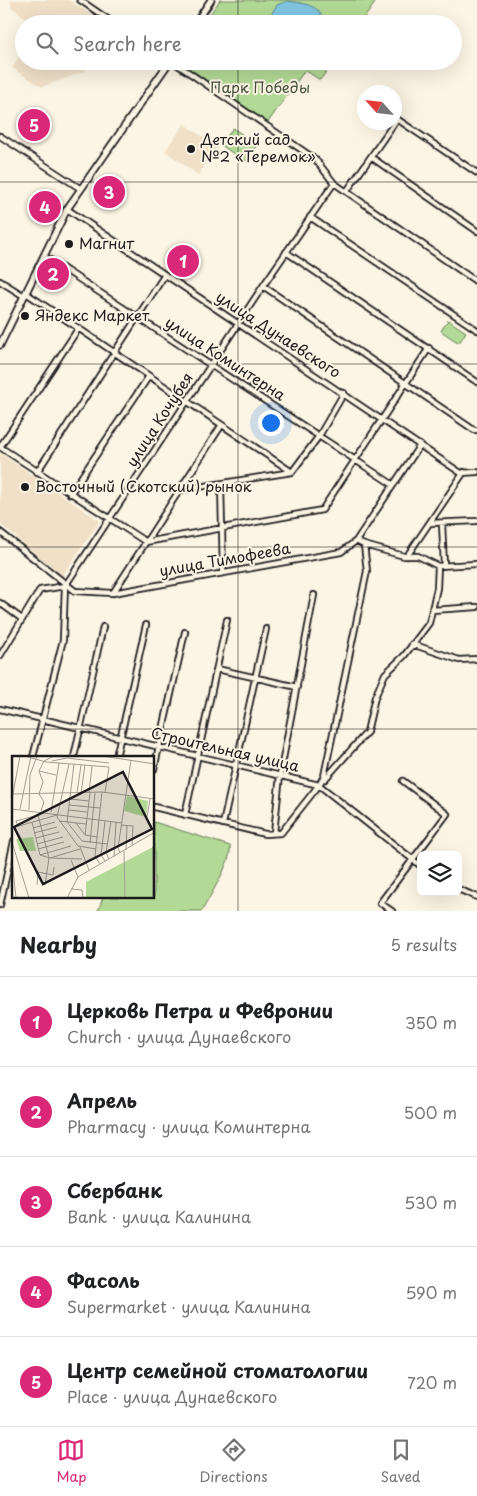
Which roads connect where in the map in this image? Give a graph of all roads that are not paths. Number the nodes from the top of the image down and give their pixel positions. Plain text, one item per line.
1 (80, 0) edge
2 (211, 0) edge
3 (102, 15) edge
4 (201, 15) edge
5 (165, 70) edge
6 (184, 70) edge
7 (0, 136) edge
8 (371, 157) junction
9 (477, 173) edge
10 (334, 182) junction
11 (81, 189) junction
12 (347, 191) junction
13 (67, 209) junction
14 (310, 217) junction
15 (477, 231) edge
16 (286, 252) junction
17 (44, 256) junction
18 (164, 276) junction
19 (0, 281) edge
20 (477, 282) edge
21 (262, 286) junction
22 (25, 295) junction
23 (138, 316) junction
24 (237, 324) junction
25 (78, 329) junction
26 (477, 330) edge
27 (0, 345) edge
28 (429, 348) junction
29 (114, 353) junction
30 (211, 365) junction
31 (149, 376) junction
32 (405, 382) junction
33 (477, 382) edge
34 (344, 392) junction
35 (188, 401) junction
36 (383, 419) junction
37 (221, 426) junction
38 (477, 430) edge
39 (318, 436) junction
40 (420, 445) junction
41 (0, 447) edge
42 (356, 459) junction
43 (37, 472) junction
44 (292, 472) junction
45 (464, 472) junction
46 (477, 472) edge
47 (392, 484) junction
48 (221, 485) junction
49 (180, 490) junction
50 (70, 494) junction
51 (109, 520) junction
52 (477, 521) edge
53 (430, 523) junction
54 (442, 523) junction
55 (222, 527) junction
56 (0, 532) edge
57 (356, 541) junction
58 (146, 542) junction
59 (364, 545) junction
60 (408, 556) junction
61 (477, 564) edge
62 (438, 566) junction
63 (444, 566) junction
64 (223, 572) junction
65 (65, 586) junction
66 (113, 593) junction
67 (314, 595) dead end
68 (0, 603) edge
69 (477, 607) edge
70 (432, 610) junction
71 (22, 619) junction
72 (227, 620) dead end
73 (146, 625) dead end
74 (103, 626) dead end
75 (266, 629) dead end
76 (185, 632) dead end
77 (412, 644) junction
78 (0, 656) edge
79 (477, 659) edge
80 (217, 669) junction
81 (256, 678) junction
82 (297, 687) junction
83 (0, 709) edge
84 (42, 720) junction
85 (81, 729) junction
86 (120, 738) junction
87 (158, 747) junction
88 (33, 756) edge
89 (74, 756) edge
90 (116, 756) edge
91 (198, 756) junction
92 (155, 764) edge
93 (237, 765) junction
94 (280, 775) junction
95 (403, 781) dead end
96 (319, 786) junction
97 (155, 807) edge
98 (186, 815) junction
99 (223, 824) junction
100 (274, 833) junction
101 (12, 848) edge
102 (412, 859) junction
103 (417, 863) edge
104 (2, 883) edge
105 (462, 891) edge
106 (477, 897) edge
107 (0, 905) edge
108 (392, 911) edge

1 - 3 street
2 - 4 main road
5 - 11 main road
6 - 10 street
7 - 11 street
8 - 9 street
8 - 12 street
8 - 15 street
10 - 12 street
10 - 14 street, улица Кочубея
11 - 13 main road
12 - 20 street
13 - 17 main road
13 - 18 street, улица Дунаевского
14 - 16 street, улица Кочубея
14 - 26 street
16 - 21 street, улица Кочубея
16 - 28 street
17 - 22 main road
17 - 23 street, улица Коминтерна
18 - 23 street
18 - 24 street, улица Дунаевского
19 - 22 street
21 - 24 street, улица Кочубея
21 - 32 street
22 - 25 street
22 - 27 main road
23 - 29 street
23 - 30 street, улица Коминтерна
24 - 30 street, улица Кочубея
24 - 34 street, улица Дунаевского
25 - 29 street
25 - 41 street
28 - 32 street
28 - 33 street
29 - 31 street
29 - 43 street
30 - 35 street, улица Кочубея
30 - 39 street, улица Коминтерна
31 - 35 street
31 - 50 street
32 - 36 street
32 - 38 street
34 - 36 street, улица Дунаевского
34 - 39 street
35 - 37 street
35 - 51 street, улица Кочубея
36 - 40 street, улица Дунаевского
36 - 42 street
37 - 44 street
37 - 49 street
39 - 42 street, улица Коминтерна
39 - 44 street
40 - 45 street, улица Дунаевского
40 - 47 street, улица Тимофеева
41 - 43 street
42 - 47 street, улица Коминтерна
42 - 55 street
43 - 50 street
44 - 48 street
45 - 46 street
45 - 53 street
47 - 57 street, улица Тимофеева
48 - 49 street
48 - 55 street
49 - 58 street
50 - 51 street
51 - 58 street
51 - 65 street, улица Кочубея
52 - 54 street
53 - 54 street
53 - 60 street
54 - 63 street
55 - 58 street
55 - 64 street
56 - 65 street, улица Тимофеева
57 - 59 street
57 - 64 street, улица Тимофеева
58 - 66 street
59 - 60 street
59 - 96 street
60 - 62 street
61 - 63 street
62 - 63 street
62 - 70 street
64 - 66 street, улица Тимофеева
65 - 66 street, улица Тимофеева
65 - 71 street
65 - 84 street
67 - 82 street
68 - 71 street
69 - 70 street
70 - 77 street
71 - 78 street
72 - 80 street
73 - 86 street
74 - 85 street
75 - 81 street
76 - 87 street
77 - 79 street
77 - 96 street
80 - 81 street
80 - 91 street
81 - 82 street
81 - 93 street
82 - 94 street
83 - 84 street, Строительная улица
84 - 85 street, Строительная улица
84 - 88 street
85 - 86 street, Строительная улица
85 - 89 street
86 - 87 street, Строительная улица
86 - 90 street
87 - 91 street, Строительная улица
87 - 92 street
91 - 93 street, Строительная улица
91 - 98 street
93 - 94 street, Строительная улица
93 - 99 street
94 - 96 street, Строительная улица
94 - 100 street
95 - 102 street
96 - 100 street
96 - 102 street, Строительная улица
97 - 98 street
98 - 99 street
99 - 100 street
101 - 104 street
102 - 103 street, Строительная улица
102 - 108 street
104 - 107 street
105 - 106 street

